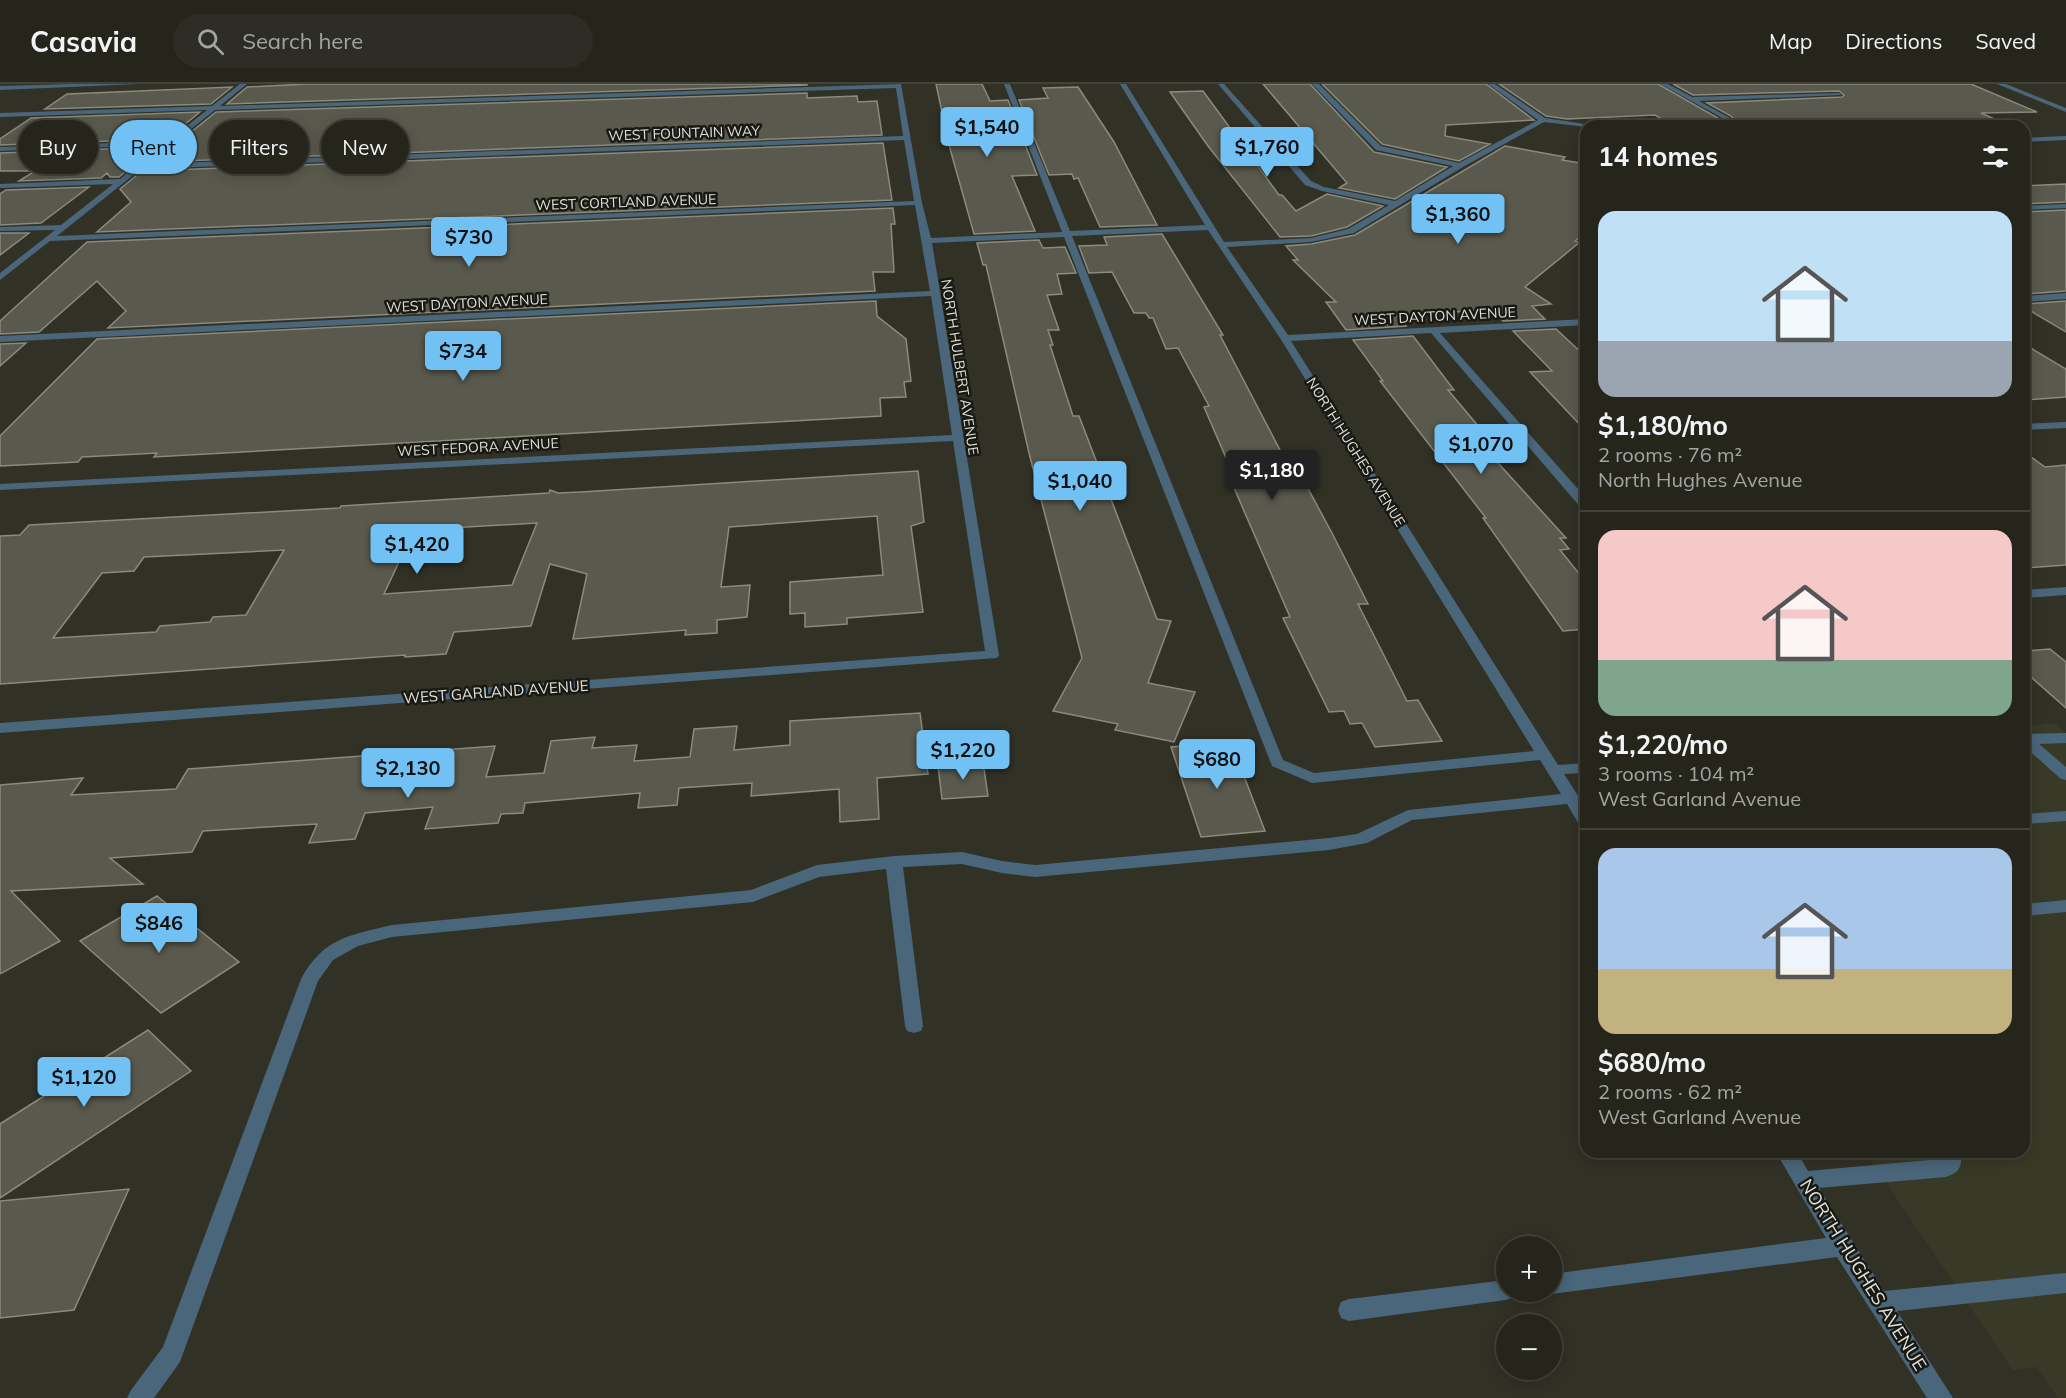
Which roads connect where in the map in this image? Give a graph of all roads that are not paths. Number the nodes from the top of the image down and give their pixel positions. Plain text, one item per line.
1 (136, 84) edge
2 (244, 84) edge
3 (1007, 84) edge
4 (1123, 84) edge
5 (1221, 84) edge
6 (1315, 84) edge
7 (1491, 84) edge
8 (1663, 84) edge
9 (2000, 84) edge
10 (898, 85) edge
11 (0, 88) edge
12 (1839, 95) dead end
13 (1691, 99) junction
14 (2048, 102) junction
15 (2066, 102) edge
16 (212, 108) junction
17 (2066, 110) edge
18 (0, 116) edge
19 (197, 120) edge
20 (1543, 120) junction
21 (1729, 120) edge
22 (1580, 125) edge
23 (906, 138) junction
24 (2066, 138) edge
25 (2030, 140) edge
26 (110, 145) edge
27 (0, 149) edge
28 (197, 165) edge
29 (1460, 165) junction
30 (129, 174) edge
31 (120, 181) junction
32 (0, 186) edge
33 (918, 203) junction
34 (1397, 204) junction
35 (2066, 206) edge
36 (2030, 208) edge
37 (63, 227) junction
38 (1211, 227) junction
39 (0, 229) edge
40 (1068, 234) junction
41 (47, 239) junction
42 (927, 241) junction
43 (1221, 244) junction
44 (0, 277) edge
45 (935, 293) junction
46 (2066, 297) edge
47 (2030, 299) edge
48 (1580, 322) edge
49 (1433, 330) junction
50 (1285, 338) junction
51 (0, 339) edge
52 (2066, 425) edge
53 (2030, 427) edge
54 (957, 438) junction
55 (0, 487) edge
56 (1580, 499) edge
57 (2066, 591) edge
58 (2030, 594) edge
59 (992, 655) joint
60 (0, 728) edge
61 (2066, 738) edge
62 (2030, 739) edge
63 (2030, 744) edge
64 (1543, 756) junction
65 (1580, 768) edge
66 (1554, 770) junction
67 (2066, 775) edge
68 (1570, 798) junction
69 (1580, 813) edge
70 (2066, 816) edge
71 (2030, 819) edge
72 (894, 862) junction
73 (2066, 906) edge
74 (2030, 909) edge
75 (914, 1026) dead end
76 (1790, 1158) edge
77 (1951, 1158) edge
78 (1804, 1180) junction
79 (1842, 1246) junction
80 (1562, 1283) edge
81 (2066, 1283) edge
82 (1496, 1291) edge
83 (1880, 1302) junction
84 (1349, 1310) dead end
85 (139, 1398) edge
86 (1941, 1398) edge

1 - 11 street
2 - 16 street
3 - 40 street
4 - 38 street, NORTH HUGHES AVENUE
5 - 34 street
6 - 29 street
7 - 20 street
8 - 13 street
9 - 14 street
10 - 16 street
10 - 23 street, NORTH HULBERT AVENUE
12 - 13 street
13 - 21 street
14 - 15 street
14 - 17 street
16 - 18 street
16 - 19 street
20 - 22 street
20 - 29 street
23 - 28 street, WEST FOUNTAIN WAY
23 - 33 street, NORTH HULBERT AVENUE
24 - 25 street
26 - 27 street
29 - 34 street
30 - 31 street
31 - 32 street
31 - 37 street
33 - 41 street, WEST CORTLAND AVENUE
33 - 42 street, NORTH HULBERT AVENUE
34 - 43 street
35 - 36 street
37 - 39 street
37 - 41 street
38 - 40 street
38 - 43 street, NORTH HUGHES AVENUE
40 - 42 street
40 - 64 street
41 - 44 street
42 - 45 street, NORTH HULBERT AVENUE
43 - 50 street, NORTH HUGHES AVENUE
45 - 51 street, WEST DAYTON AVENUE
45 - 54 street, NORTH HULBERT AVENUE
46 - 47 street
48 - 49 street, WEST DAYTON AVENUE
49 - 50 street, WEST DAYTON AVENUE
49 - 56 street
50 - 64 street, NORTH HUGHES AVENUE
52 - 53 street
54 - 55 street, WEST FEDORA AVENUE
54 - 59 street, NORTH HULBERT AVENUE
57 - 58 street
59 - 60 street, WEST GARLAND AVENUE
61 - 62 street
63 - 67 street
64 - 66 street, NORTH HUGHES AVENUE
65 - 66 street
66 - 68 street, NORTH HUGHES AVENUE
68 - 69 street, NORTH HUGHES AVENUE
68 - 72 street
70 - 71 street
72 - 75 street
72 - 85 street
73 - 74 street
76 - 78 street, NORTH HUGHES AVENUE
77 - 78 street
78 - 79 street, NORTH HUGHES AVENUE
79 - 80 street
79 - 83 street, NORTH HUGHES AVENUE
81 - 83 street
82 - 84 street
83 - 86 street, NORTH HUGHES AVENUE

